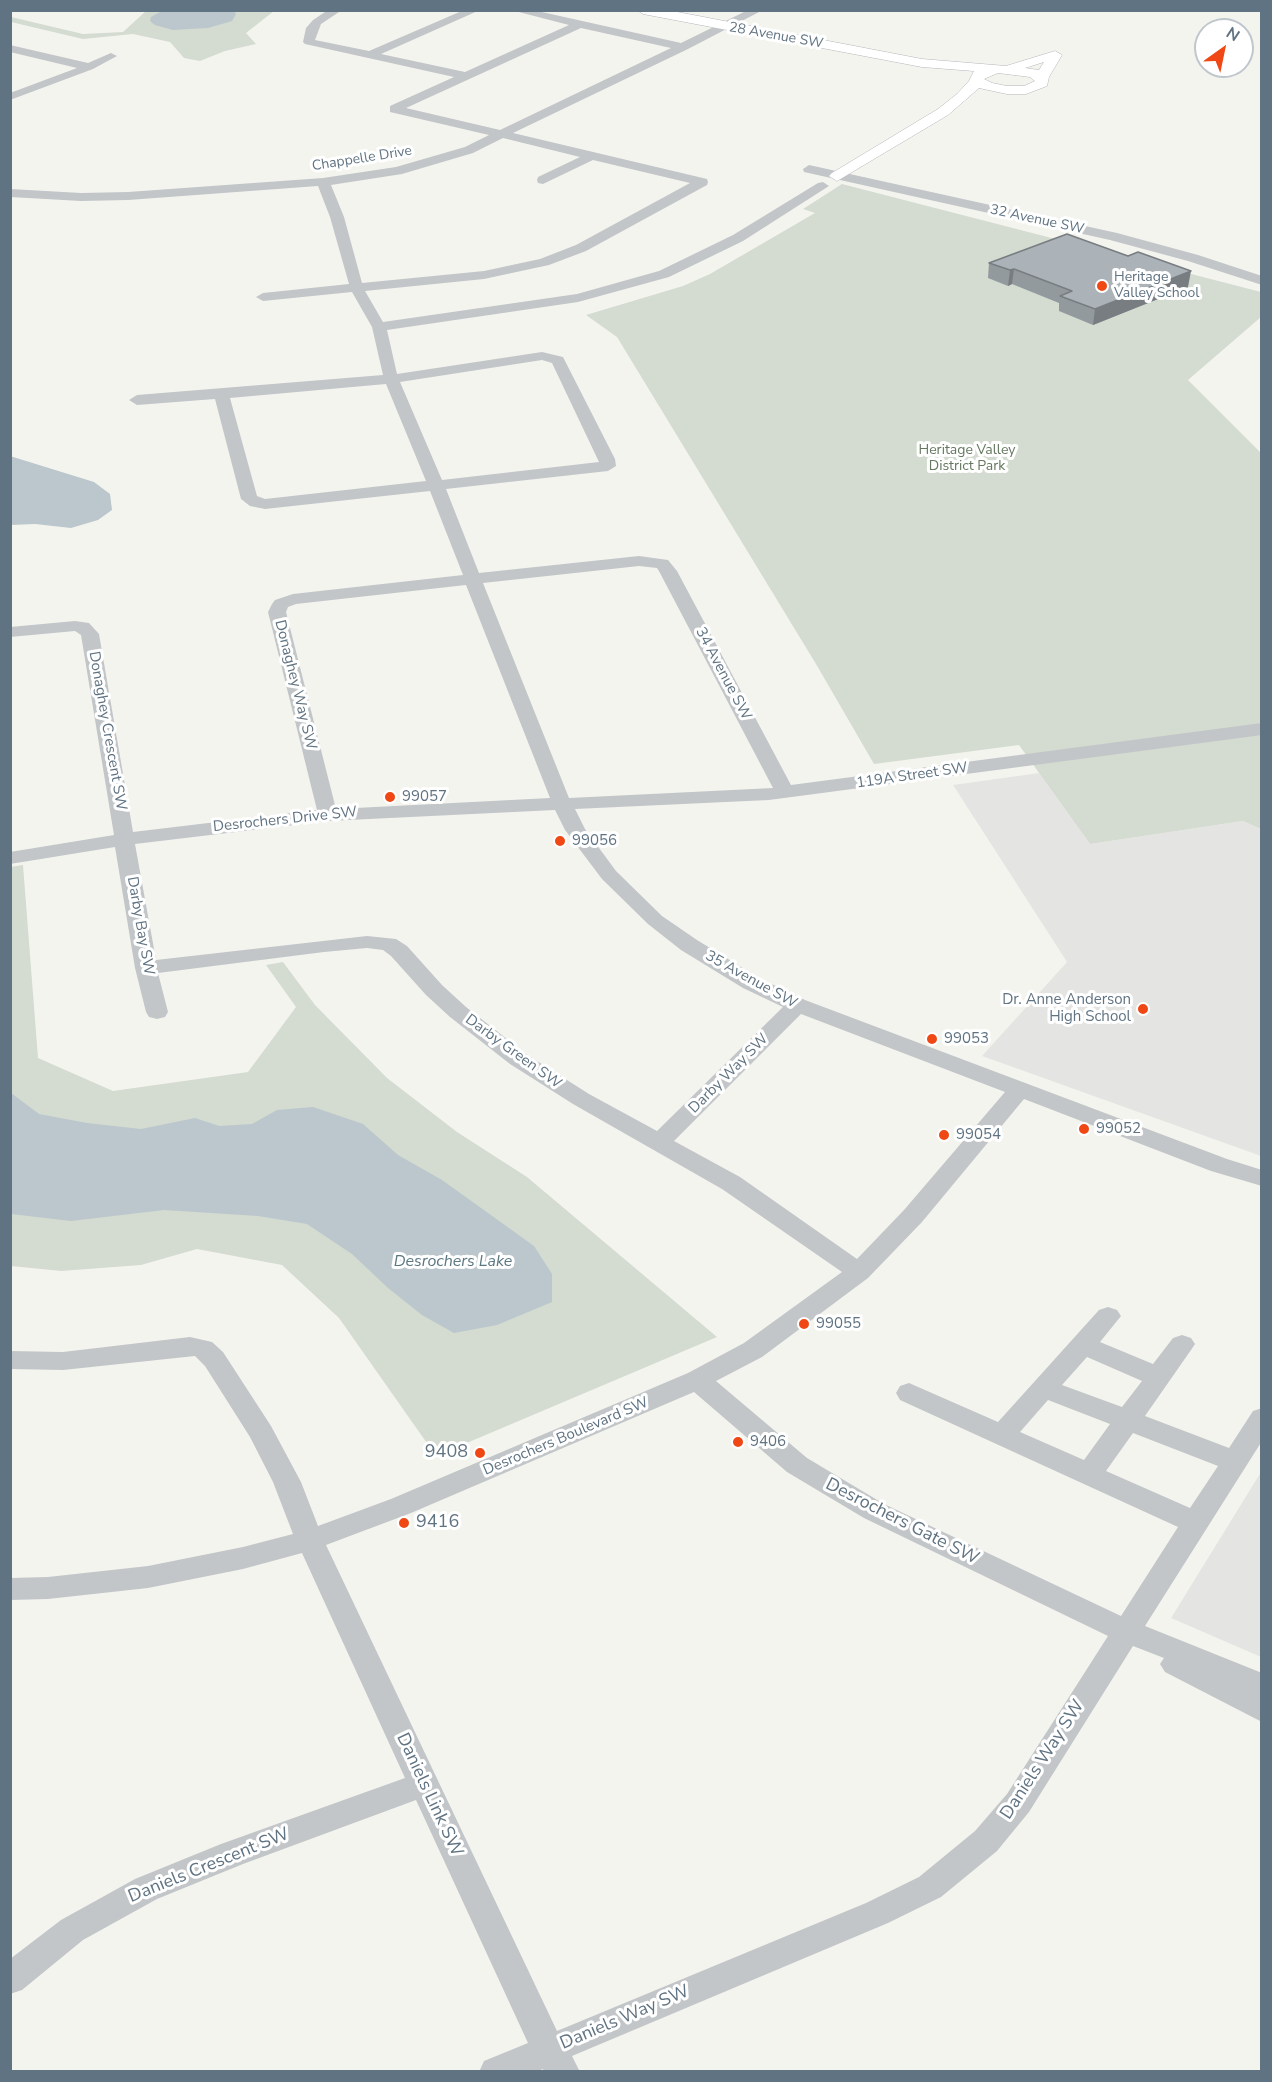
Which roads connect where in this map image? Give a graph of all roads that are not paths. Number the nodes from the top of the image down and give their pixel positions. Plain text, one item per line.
1 (337, 10) edge
2 (475, 10) edge
3 (516, 10) edge
4 (643, 10) edge
5 (660, 10) edge
6 (758, 10) edge
7 (578, 25) junction
8 (727, 25) junction
9 (751, 32) junction
10 (703, 38) junction
11 (1071, 45) dead end
12 (684, 47) junction
13 (837, 47) junction
14 (10, 48) edge
15 (370, 55) junction
16 (1055, 55) junction
17 (111, 56) dead end
18 (922, 63) junction
19 (89, 67) junction
20 (1001, 69) junction
21 (466, 76) junction
22 (1042, 77) junction
23 (976, 80) junction
24 (1017, 90) junction
25 (10, 97) edge
26 (943, 112) junction
27 (502, 134) junction
28 (593, 155) junction
29 (809, 169) dead end
30 (837, 176) junction
31 (543, 180) dead end
32 (323, 182) junction
33 (823, 186) dead end
34 (10, 193) edge
35 (1262, 281) edge
36 (357, 289) junction
37 (263, 297) dead end
38 (379, 327) junction
39 (391, 379) junction
40 (221, 394) junction
41 (137, 400) dead end
42 (436, 484) junction
43 (472, 580) junction
44 (10, 632) edge
45 (1262, 729) edge
46 (785, 792) junction
47 (561, 803) junction
48 (328, 815) junction
49 (125, 839) junction
50 (10, 858) edge
51 (146, 968) junction
52 (797, 1005) junction
53 (157, 1012) dead end
54 (1019, 1090) junction
55 (660, 1142) junction
56 (1262, 1178) edge
57 (859, 1272) junction
58 (1107, 1316) dead end
59 (1182, 1344) dead end
60 (1083, 1346) junction
61 (10, 1360) edge
62 (1158, 1377) junction
63 (698, 1380) junction
64 (1044, 1388) junction
65 (909, 1393) dead end
66 (1262, 1418) edge
67 (1127, 1421) junction
68 (1002, 1435) junction
69 (1234, 1461) junction
70 (1088, 1474) junction
71 (1194, 1522) junction
72 (310, 1540) junction
73 (10, 1589) edge
74 (1126, 1632) junction
75 (1262, 1686) edge
76 (1262, 1710) edge
77 (424, 1784) junction
78 (10, 1979) edge
79 (556, 2061) edge
80 (496, 2072) edge

1 - 15 street
2 - 15 street
3 - 7 street
4 - 8 main road, 28 Avenue SW
5 - 8 main road, 28 Avenue SW
6 - 8 street, Chappelle Drive
7 - 12 street
7 - 21 street
8 - 9 main road, 28 Avenue SW
8 - 10 street, Chappelle Drive
8 - 13 main road, 28 Avenue SW
9 - 10 main road
9 - 13 main road, 28 Avenue SW
10 - 12 street, Chappelle Drive
11 - 16 main road
12 - 27 street, Chappelle Drive
13 - 18 main road, 28 Avenue SW
14 - 19 street
15 - 21 street
16 - 20 main road
16 - 22 main road
17 - 19 street
18 - 20 main road, 28 Avenue SW
18 - 23 main road, 28 Avenue SW
19 - 25 street
20 - 22 main road, 28 Avenue SW
20 - 23 main road
21 - 27 street
22 - 24 main road
23 - 24 main road, 28 Avenue SW
23 - 26 main road
24 - 26 main road
26 - 30 main road
27 - 28 street
27 - 32 street, Chappelle Drive
28 - 31 street
28 - 36 street
29 - 30 street, 32 Avenue SW
30 - 35 street, 32 Avenue SW
32 - 34 street, Chappelle Drive
32 - 36 street, 35 Avenue SW
33 - 38 street
36 - 37 street
36 - 38 street, 35 Avenue SW
38 - 39 street, 35 Avenue SW
39 - 40 street
39 - 42 street, 35 Avenue SW
39 - 42 street
40 - 41 street
40 - 42 street
42 - 43 street, 35 Avenue SW
43 - 46 street, 34 Avenue SW
43 - 47 street, 35 Avenue SW
43 - 48 street, Donaghey Way SW
44 - 49 street, Donaghey Crescent SW
45 - 46 street, 119A Street SW
46 - 47 street, 119A Street SW
47 - 48 street, Desrochers Drive SW
47 - 52 street, 35 Avenue SW
48 - 49 street, Desrochers Drive SW
49 - 50 street, Desrochers Drive SW
49 - 51 street, Darby Bay SW
51 - 53 street, Darby Bay SW
51 - 55 street, Darby Green SW
52 - 54 street, 35 Avenue SW
52 - 55 street, Darby Way SW
54 - 56 street, 35 Avenue SW
54 - 57 street, Desrochers Boulevard SW
55 - 57 street, Darby Green SW
57 - 63 street, Desrochers Boulevard SW
58 - 60 street
59 - 62 street
60 - 62 street
60 - 64 street
61 - 72 street, Daniels Link SW
62 - 67 street
63 - 72 street, Desrochers Boulevard SW
63 - 74 street, Desrochers Gate SW
64 - 67 street
64 - 68 street
65 - 68 street
66 - 69 street, Daniels Way SW
67 - 69 street
67 - 70 street
68 - 70 street
69 - 71 street, Daniels Way SW
70 - 71 street
71 - 74 street, Daniels Way SW
72 - 73 street, Desrochers Boulevard SW
72 - 77 street, Daniels Link SW
74 - 75 street, Desrochers Gate SW
74 - 76 street, Desrochers Gate SW
74 - 79 street, Daniels Way SW
77 - 78 street, Daniels Crescent SW
77 - 79 street, Daniels Link SW
79 - 80 street, Daniels Way SW

